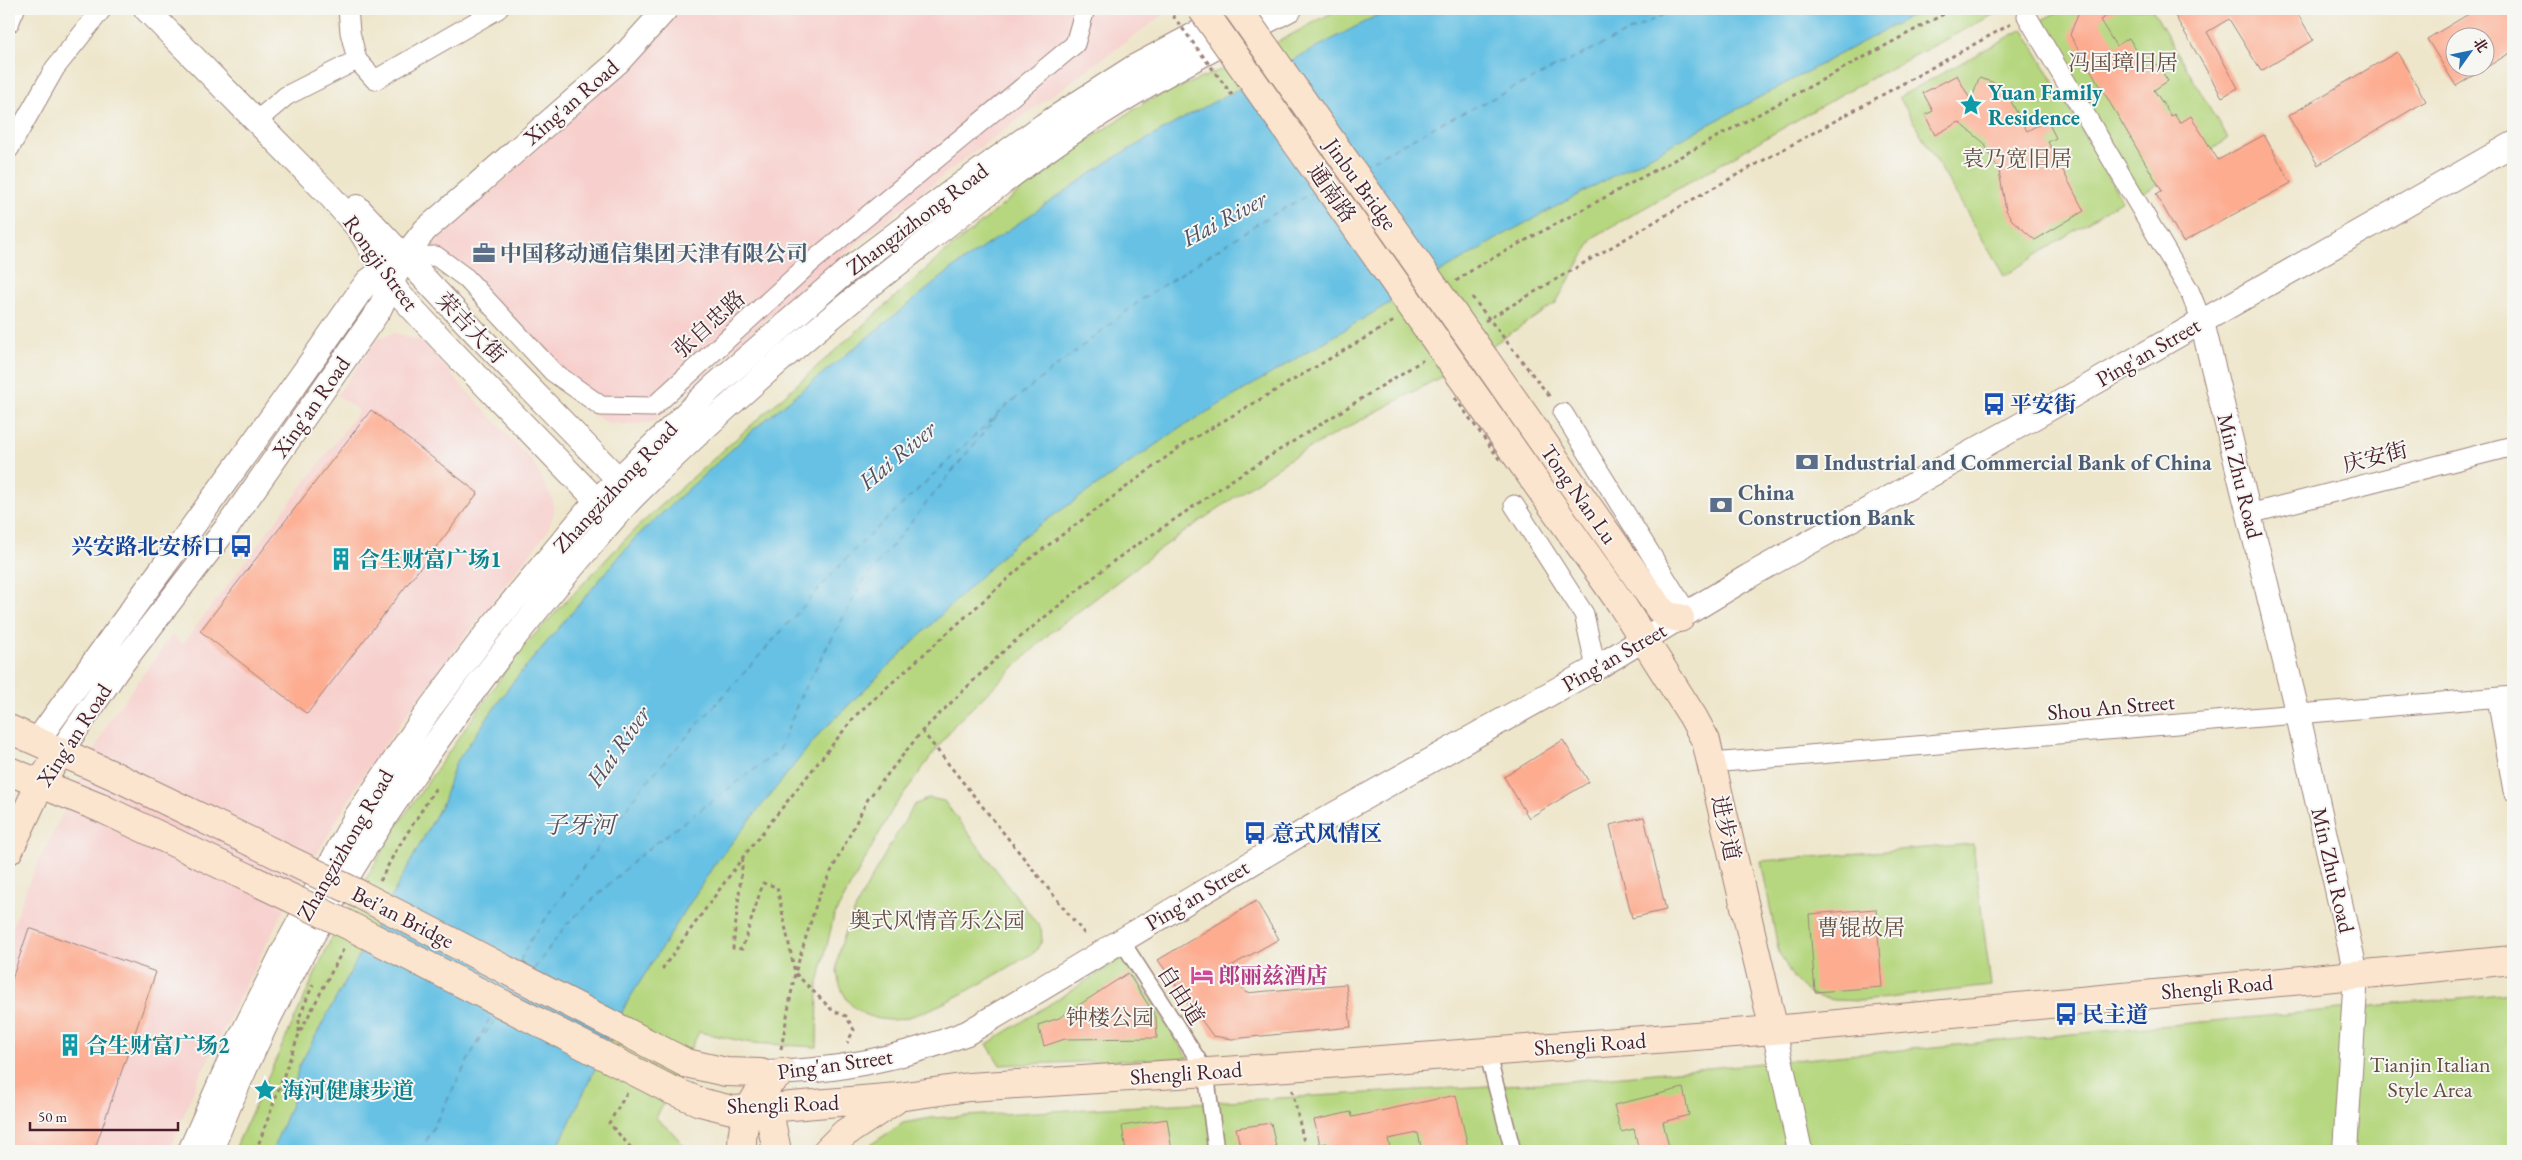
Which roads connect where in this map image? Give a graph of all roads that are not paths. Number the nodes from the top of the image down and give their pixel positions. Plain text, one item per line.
1 (15, 9) edge
2 (102, 9) edge
3 (146, 9) edge
4 (163, 9) edge
5 (348, 9) edge
6 (498, 9) edge
7 (666, 9) edge
8 (1086, 9) edge
9 (1202, 9) edge
10 (1238, 9) edge
11 (1243, 9) edge
12 (1290, 9) edge
13 (2027, 16) road end
14 (9, 23) edge
15 (357, 60) junction
16 (266, 113) junction
17 (2513, 144) edge
18 (9, 149) edge
19 (404, 257) junction
20 (388, 276) junction
21 (2202, 322) junction
22 (1485, 359) joint
23 (1461, 376) joint
24 (1563, 413) dead end
25 (2513, 446) edge
26 (618, 478) junction
27 (634, 496) junction
28 (596, 501) junction
29 (1514, 505) dead end
30 (2249, 514) junction
31 (613, 518) junction
32 (1684, 616) junction
33 (1645, 639) junction
34 (1596, 668) junction
35 (2505, 697) edge
36 (2298, 715) junction
37 (9, 729) edge
38 (49, 746) junction
39 (1712, 763) junction
40 (18, 779) edge
41 (2513, 790) edge
42 (9, 850) edge
43 (1121, 940) junction
44 (2513, 960) edge
45 (2356, 974) junction
46 (1774, 1030) junction
47 (1487, 1052) junction
48 (1206, 1072) junction
49 (670, 1089) joint
50 (761, 1091) junction
51 (898, 1098) junction
52 (700, 1102) junction
53 (742, 1150) edge
54 (190, 1151) edge
55 (211, 1151) edge
56 (777, 1151) edge
57 (827, 1151) edge
58 (1216, 1151) edge
59 (1513, 1151) edge
60 (1800, 1151) edge
61 (2345, 1151) edge

1 - 14 street
2 - 18 street
3 - 20 street, Rongji Street
4 - 16 street, 荣吉大街
5 - 15 street
6 - 15 street
7 - 19 street, Xing'an Road
8 - 19 street, 张自忠路
9 - 23 main road, 通南路, bridge
10 - 22 main road, Jinbu Bridge, bridge
11 - 26 street, Zhangzizhong Road
12 - 27 street, Zhangzizhong Road
13 - 21 street, Min Zhu Road
15 - 16 street
16 - 19 street, 荣吉大街
17 - 21 street, Ping'an Street
19 - 20 street, Xing'an Road
19 - 26 street, 荣吉大街
20 - 28 street, Rongji Street
20 - 38 street, Xing'an Road
21 - 30 street, Min Zhu Road
21 - 32 street, Ping'an Street
22 - 32 main road, Tong Nan Lu
23 - 33 main road, Tong Nan Lu
24 - 32 street
25 - 30 street, 庆安街
26 - 27 street, 荣吉大街
26 - 28 street, Zhangzizhong Road
27 - 31 street, Zhangzizhong Road
28 - 31 street, Rongji Street
28 - 54 street, Zhangzizhong Road
29 - 34 street
30 - 36 street, Min Zhu Road
31 - 55 street, Zhangzizhong Road
32 - 33 street, Ping'an Street
33 - 34 street, Ping'an Street
33 - 39 main road, 进步道
34 - 43 street, Ping'an Street
35 - 36 street, Shou An Street
35 - 41 street
36 - 39 street, Shou An Street
36 - 45 street, Min Zhu Road
37 - 38 main road, Bei'an Bridge
38 - 40 main road, Xing'an Road
38 - 50 main road, Bei'an Bridge, bridge
39 - 46 main road, 进步道
40 - 42 main road, Xing'an Road
40 - 49 main road, Bei'an Bridge, bridge
43 - 48 street, 自由道
43 - 50 street, Ping'an Street
44 - 45 main road, Shengli Road
45 - 46 main road, Shengli Road
45 - 61 street
46 - 47 main road, Shengli Road
46 - 60 street
47 - 48 main road, Shengli Road
47 - 59 street
48 - 51 main road, Shengli Road
48 - 58 street
49 - 52 main road, Shengli Road
50 - 51 main road, Shengli Road
50 - 52 main road, Shengli Road
50 - 53 main road
50 - 56 main road
51 - 57 main road
52 - 53 main road

